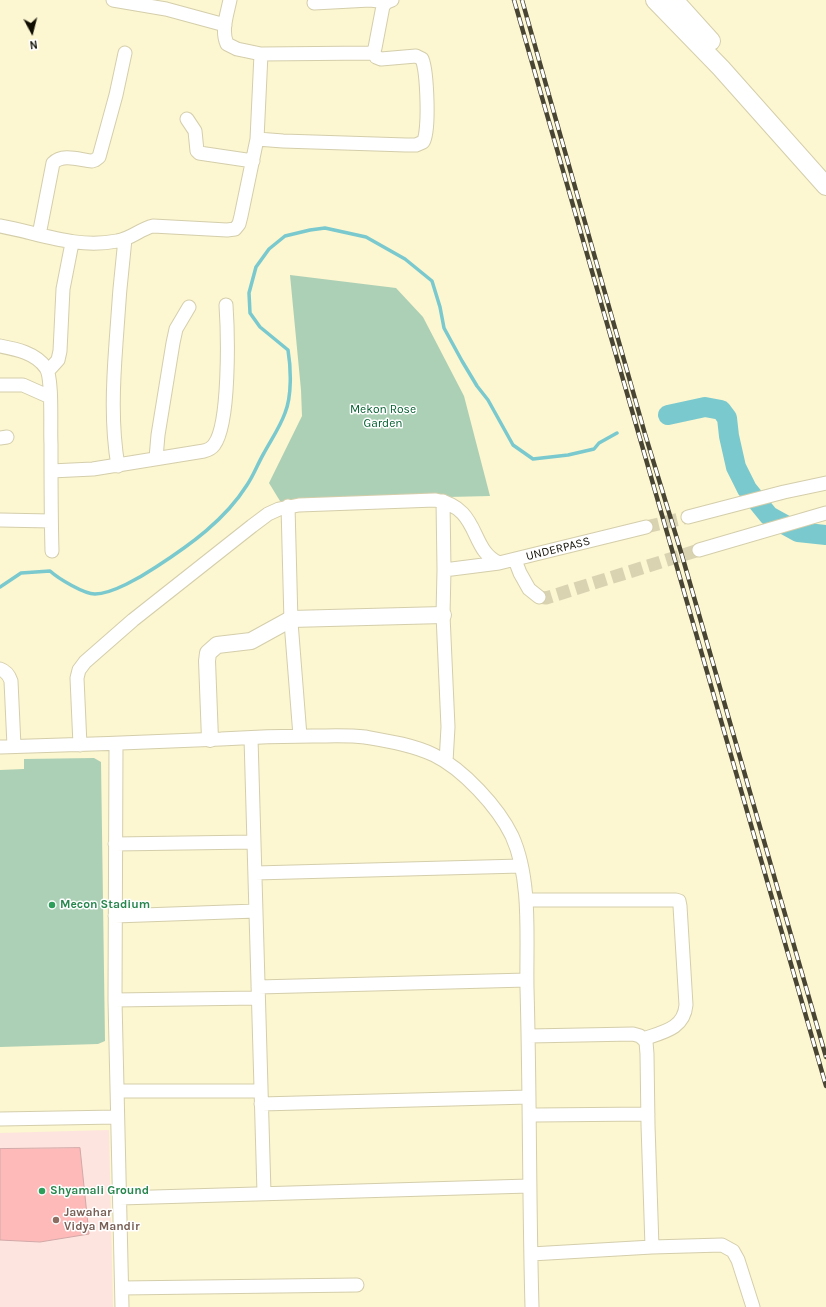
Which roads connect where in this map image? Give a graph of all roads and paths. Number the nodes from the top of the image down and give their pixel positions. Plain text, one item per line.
1 (113, 0) edge
2 (230, 0) edge
3 (655, 0) edge
4 (674, 0) edge
5 (389, 1) edge
6 (314, 2) dead end
7 (225, 24) junction
8 (374, 52) junction
9 (125, 53) dead end
10 (261, 54) junction
11 (187, 119) dead end
12 (257, 139) junction
13 (253, 161) junction
14 (826, 168) edge
15 (826, 186) edge
16 (0, 226) edge
17 (39, 235) junction
18 (125, 239) junction
19 (72, 242) junction
20 (226, 305) dead end
21 (189, 307) dead end
22 (0, 346) edge
23 (48, 371) junction
24 (0, 385) edge
25 (50, 397) junction
26 (156, 458) junction
27 (118, 466) junction
28 (51, 470) junction
29 (826, 483) edge
30 (443, 501) junction
31 (288, 506) junction
32 (826, 513) edge
33 (688, 516) tunnel mouth
34 (0, 520) edge
35 (51, 520) junction
36 (646, 528) tunnel mouth
37 (699, 550) tunnel mouth
38 (52, 551) dead end
39 (515, 560) junction
40 (499, 563) junction
41 (444, 570) junction
42 (539, 597) dead end
43 (443, 615) junction
44 (291, 619) junction
45 (0, 668) edge
46 (300, 736) junction
47 (251, 738) junction
48 (210, 739) junction
49 (116, 744) junction
50 (80, 745) junction
51 (0, 746) edge
52 (14, 746) junction
53 (446, 762) junction
54 (254, 842) junction
55 (115, 844) junction
56 (521, 866) junction
57 (255, 873) junction
58 (526, 900) junction
59 (256, 912) junction
60 (115, 916) junction
61 (527, 980) junction
62 (258, 992) junction
63 (115, 1000) junction
64 (529, 1036) junction
65 (644, 1039) junction
66 (117, 1090) junction
67 (528, 1097) junction
68 (261, 1098) junction
69 (536, 1114) dead end
70 (648, 1114) junction
71 (117, 1117) junction
72 (0, 1119) edge
73 (529, 1186) junction
74 (264, 1194) junction
75 (120, 1198) junction
76 (652, 1247) junction
77 (531, 1254) junction
78 (357, 1285) dead end
79 (122, 1288) junction
80 (122, 1307) edge
81 (532, 1307) edge
82 (753, 1307) edge

1 - 7 street
2 - 7 street
3 - 15 main road
4 - 14 main road
5 - 6 street
5 - 8 street
7 - 10 street
8 - 10 street
8 - 12 street
9 - 17 street
10 - 12 street
11 - 13 street
12 - 13 street
13 - 18 street
16 - 17 street
17 - 19 street
18 - 19 street
18 - 27 street
19 - 23 street
20 - 26 street
21 - 26 street
22 - 23 street
23 - 25 street
24 - 25 street
25 - 28 street
26 - 27 street
27 - 28 street
28 - 35 street
29 - 33 street
30 - 31 street
30 - 40 street
30 - 41 street
31 - 44 street
31 - 50 street
32 - 37 street
34 - 35 street
35 - 38 street
36 - 39 street, UNDERPASS
39 - 40 street
39 - 42 street, UNDERPASS
40 - 41 street
41 - 43 street
43 - 44 street
43 - 53 street
44 - 46 street
44 - 48 street
45 - 52 street
46 - 47 street
46 - 53 street
47 - 48 street
47 - 54 street
48 - 49 street
49 - 50 street
49 - 55 street
50 - 52 street
51 - 52 street
53 - 56 street
54 - 55 street
54 - 57 street
55 - 60 street
56 - 57 street
56 - 58 street
57 - 59 street
58 - 61 street
58 - 65 street
59 - 60 street
59 - 62 street
60 - 63 street
61 - 62 street
61 - 64 street
62 - 63 street
62 - 68 street
63 - 66 street
64 - 65 street
64 - 67 street
65 - 70 street
66 - 68 street
66 - 71 street
67 - 68 street
67 - 73 street
68 - 74 street
69 - 70 street
70 - 76 street
71 - 72 street
71 - 75 street
73 - 74 street
73 - 77 street
74 - 75 street
75 - 79 street
76 - 77 street
76 - 82 street
77 - 81 street
78 - 79 street
79 - 80 street

